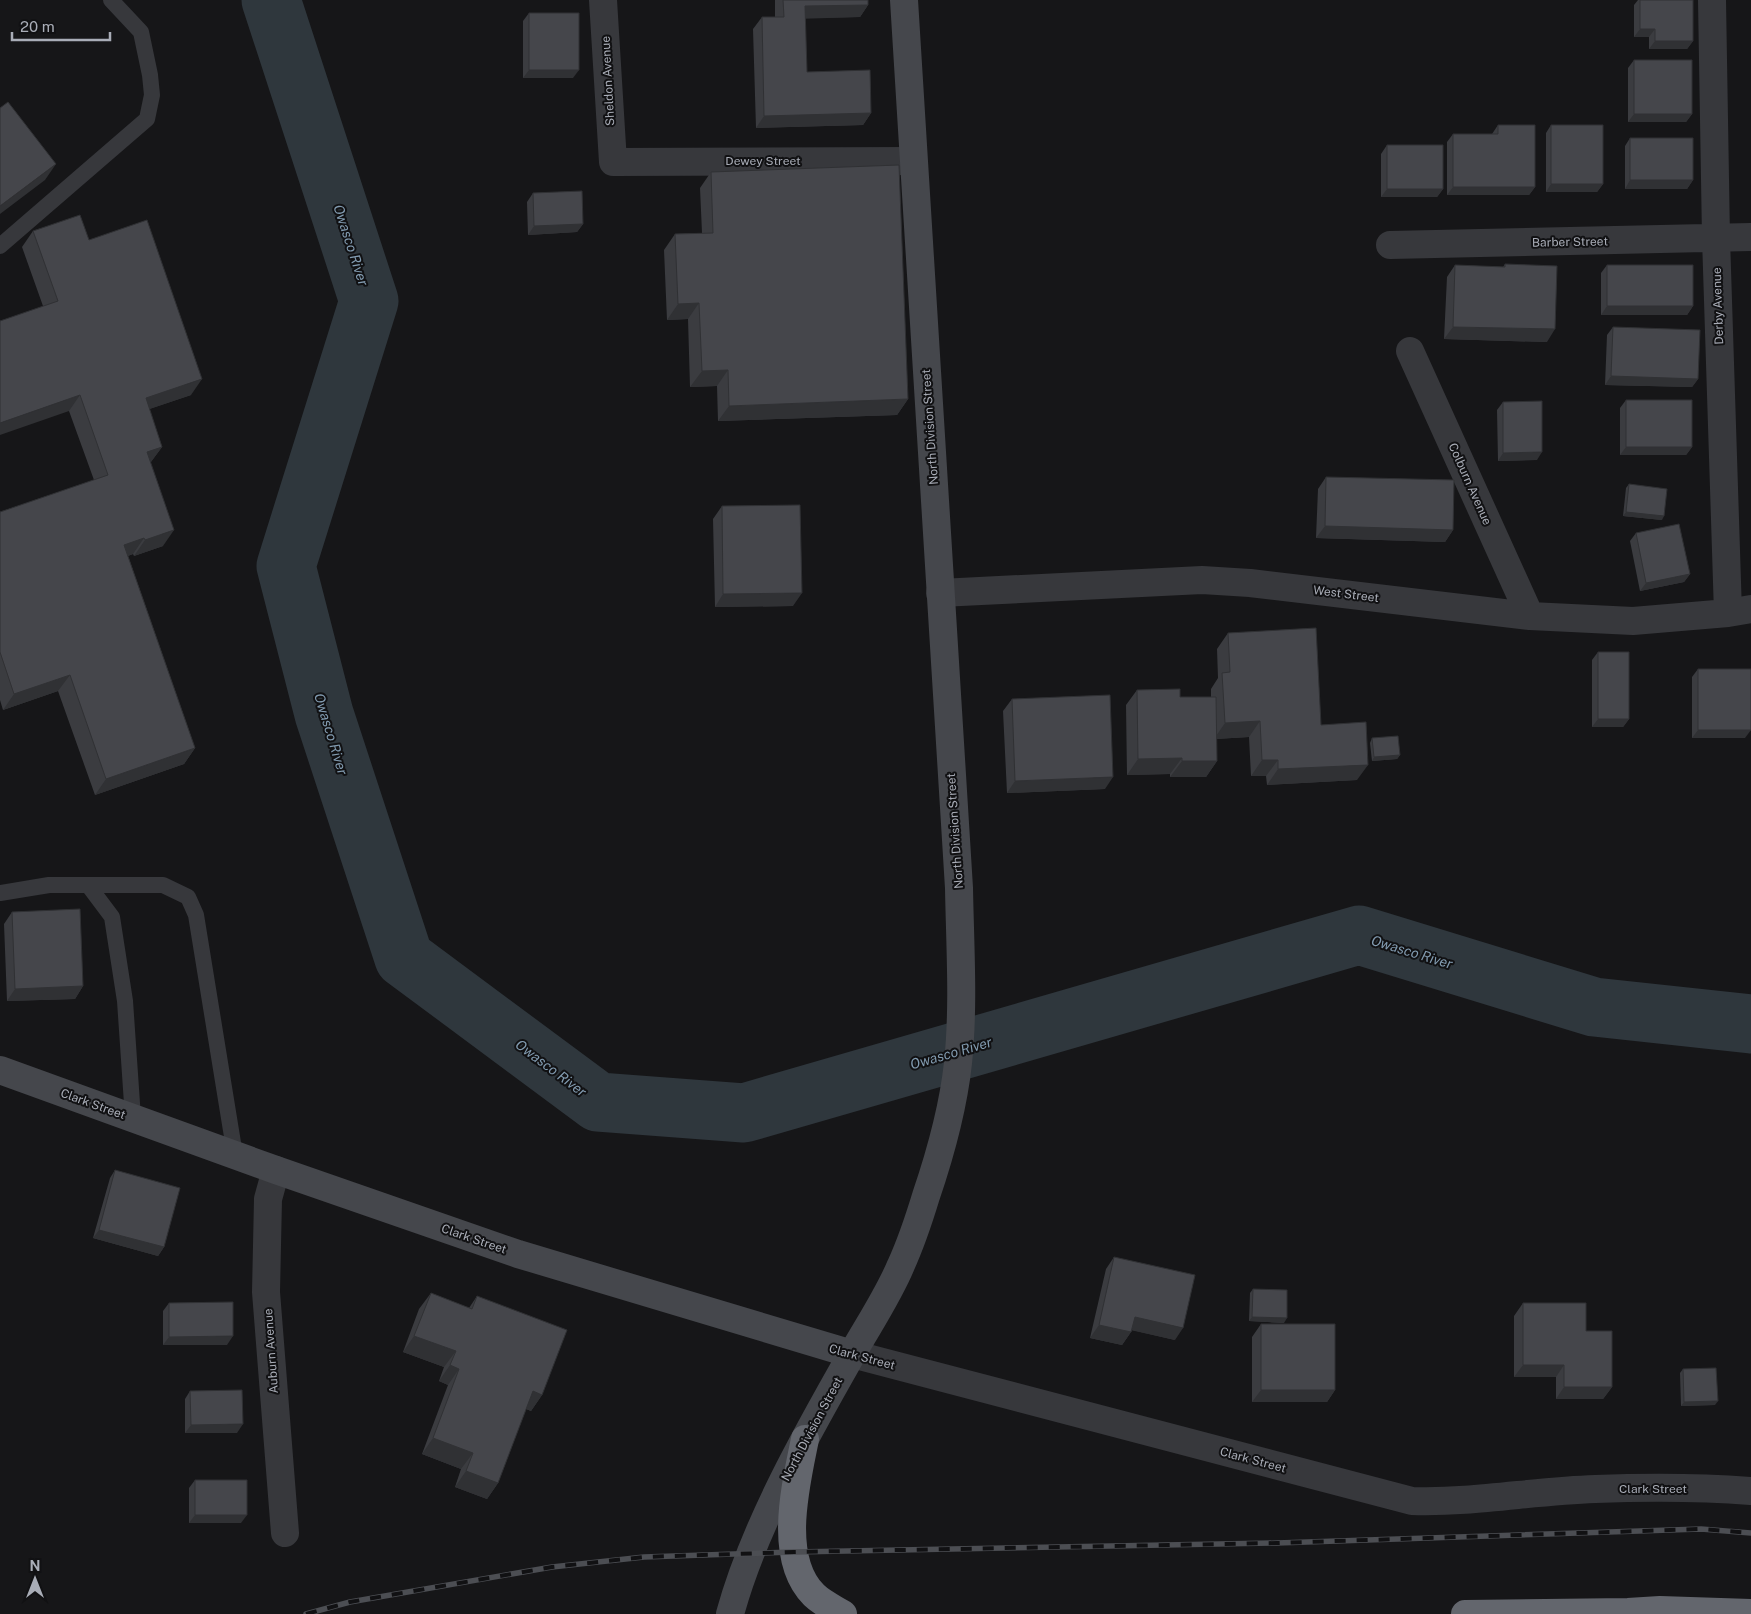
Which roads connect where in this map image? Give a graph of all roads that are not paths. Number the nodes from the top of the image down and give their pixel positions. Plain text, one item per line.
1 (111, 0) edge
2 (603, 0) edge
3 (904, 0) edge
4 (1712, 0) edge
5 (913, 161) junction
6 (613, 162) joint
7 (1751, 237) edge
8 (1716, 238) junction
9 (1390, 245) dead end
10 (0, 246) edge
11 (1410, 351) dead end
12 (940, 593) junction
13 (1740, 611) edge
14 (1530, 616) junction
15 (88, 885) junction
16 (0, 893) edge
17 (0, 1070) edge
18 (133, 1118) junction
19 (235, 1155) junction
20 (276, 1170) junction
21 (852, 1354) junction
22 (805, 1439) junction
23 (1751, 1491) edge
24 (284, 1533) dead end
25 (1751, 1613) edge
26 (730, 1614) edge
27 (843, 1614) edge
28 (1465, 1614) edge

1 - 10 lane
2 - 6 street, Sheldon Avenue
3 - 5 street, North Division Street
4 - 8 street, Derby Avenue
5 - 6 street, Dewey Street
5 - 12 street, North Division Street
7 - 8 street, Barber Street
8 - 9 street, Barber Street
8 - 13 street, Derby Avenue
11 - 14 street, Colburn Avenue
12 - 14 street, West Street
12 - 21 street, North Division Street
13 - 14 street, West Street
15 - 16 lane
15 - 18 lane
15 - 19 lane
17 - 18 street, Clark Street
18 - 19 street, Clark Street
19 - 20 street, Clark Street
20 - 21 street, Clark Street
20 - 24 street, Auburn Avenue
21 - 22 street, North Division Street
21 - 23 street, Clark Street
22 - 26 street, North Division Street
22 - 27 highway
25 - 28 highway

